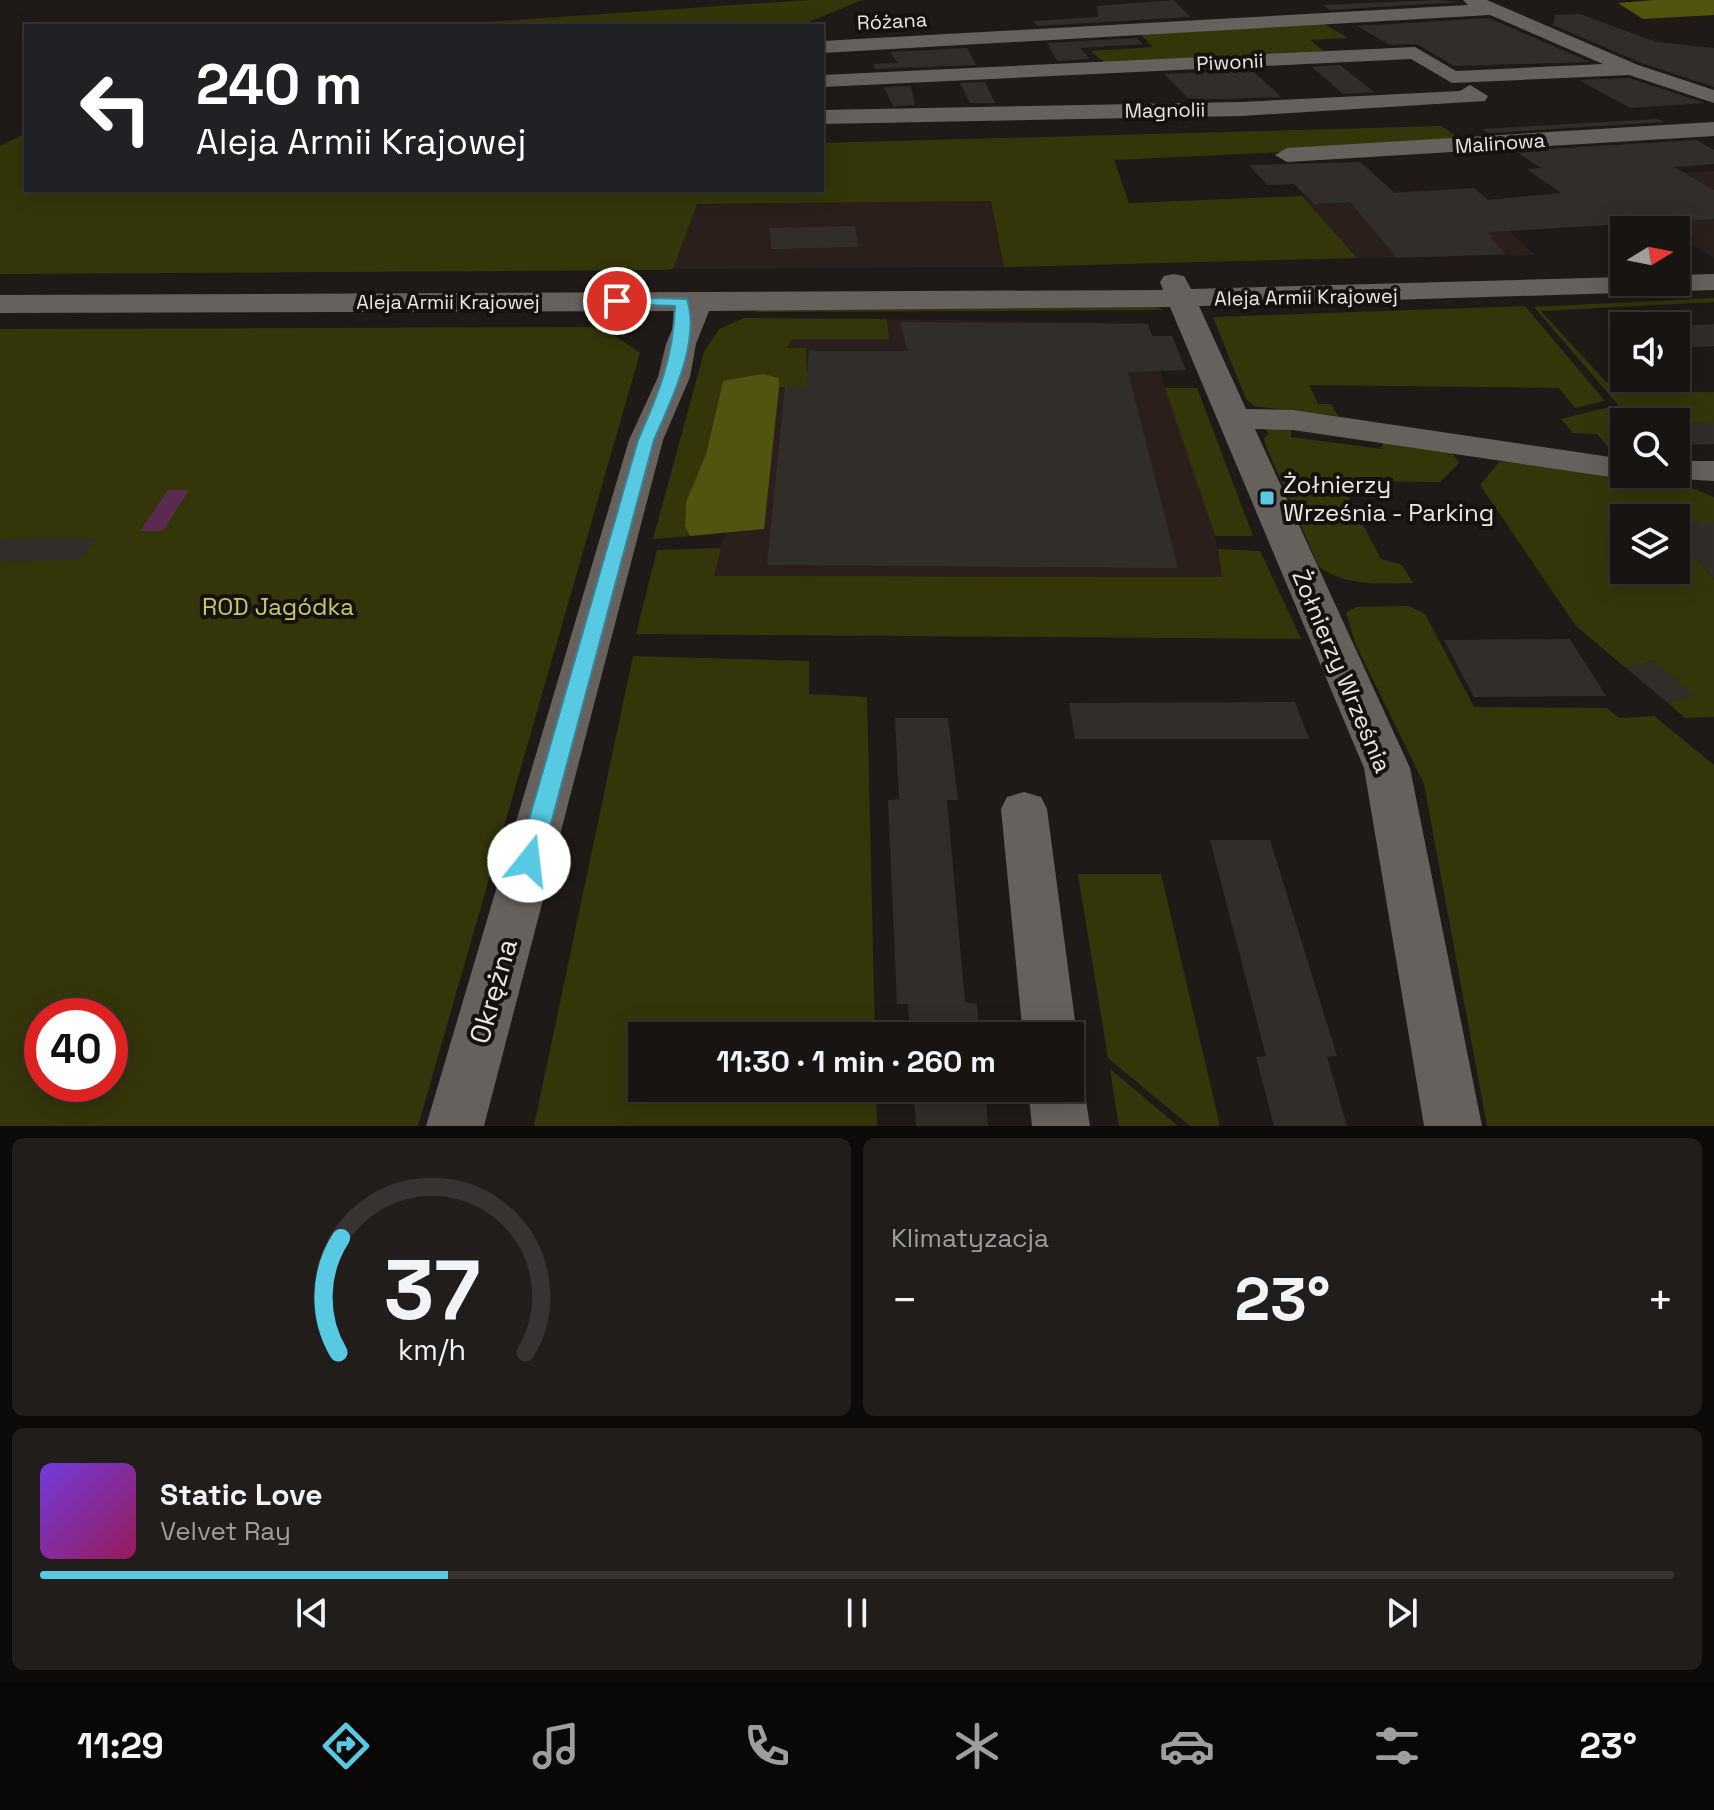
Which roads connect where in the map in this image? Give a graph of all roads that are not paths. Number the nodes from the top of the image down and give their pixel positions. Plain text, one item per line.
1 (1472, 0) edge
2 (1493, 9) junction
3 (824, 47) edge
4 (1631, 69) junction
5 (1452, 77) junction
6 (824, 81) edge
7 (1714, 97) edge
8 (1714, 108) edge
9 (824, 117) edge
10 (1524, 119) dead end
11 (1714, 129) edge
12 (1287, 155) dead end
13 (1714, 265) edge
14 (1690, 266) edge
15 (1610, 270) edge
16 (1714, 282) edge
17 (1179, 290) junction
18 (550, 301) junction
19 (796, 301) junction
20 (683, 302) junction
21 (0, 304) edge
22 (670, 342) junction
23 (1233, 419) junction
24 (1610, 467) edge
25 (1690, 471) edge
26 (1714, 471) edge
27 (1024, 809) dead end
28 (1048, 1022) edge
29 (1058, 1102) edge
30 (455, 1126) edge
31 (1061, 1126) edge
32 (1453, 1126) edge

1 - 2 street
2 - 3 street, Różana
2 - 4 street
4 - 5 street
4 - 7 street
5 - 6 street, Piwonii
5 - 9 street, Magnolii
8 - 10 street
11 - 12 street, Malinowa
13 - 14 street
15 - 17 street, Aleja Armii Krajowej
16 - 17 street, Aleja Armii Krajowej
17 - 19 street, Aleja Armii Krajowej
17 - 23 street, Żołnierzy Września
18 - 20 street, Aleja Armii Krajowej
18 - 21 street, Aleja Armii Krajowej
18 - 22 street
19 - 20 street, Aleja Armii Krajowej
19 - 22 street
20 - 22 street, Okrężna
22 - 30 street, Okrężna
23 - 24 street
23 - 32 street, Żołnierzy Września
25 - 26 street
27 - 28 street
29 - 31 street

